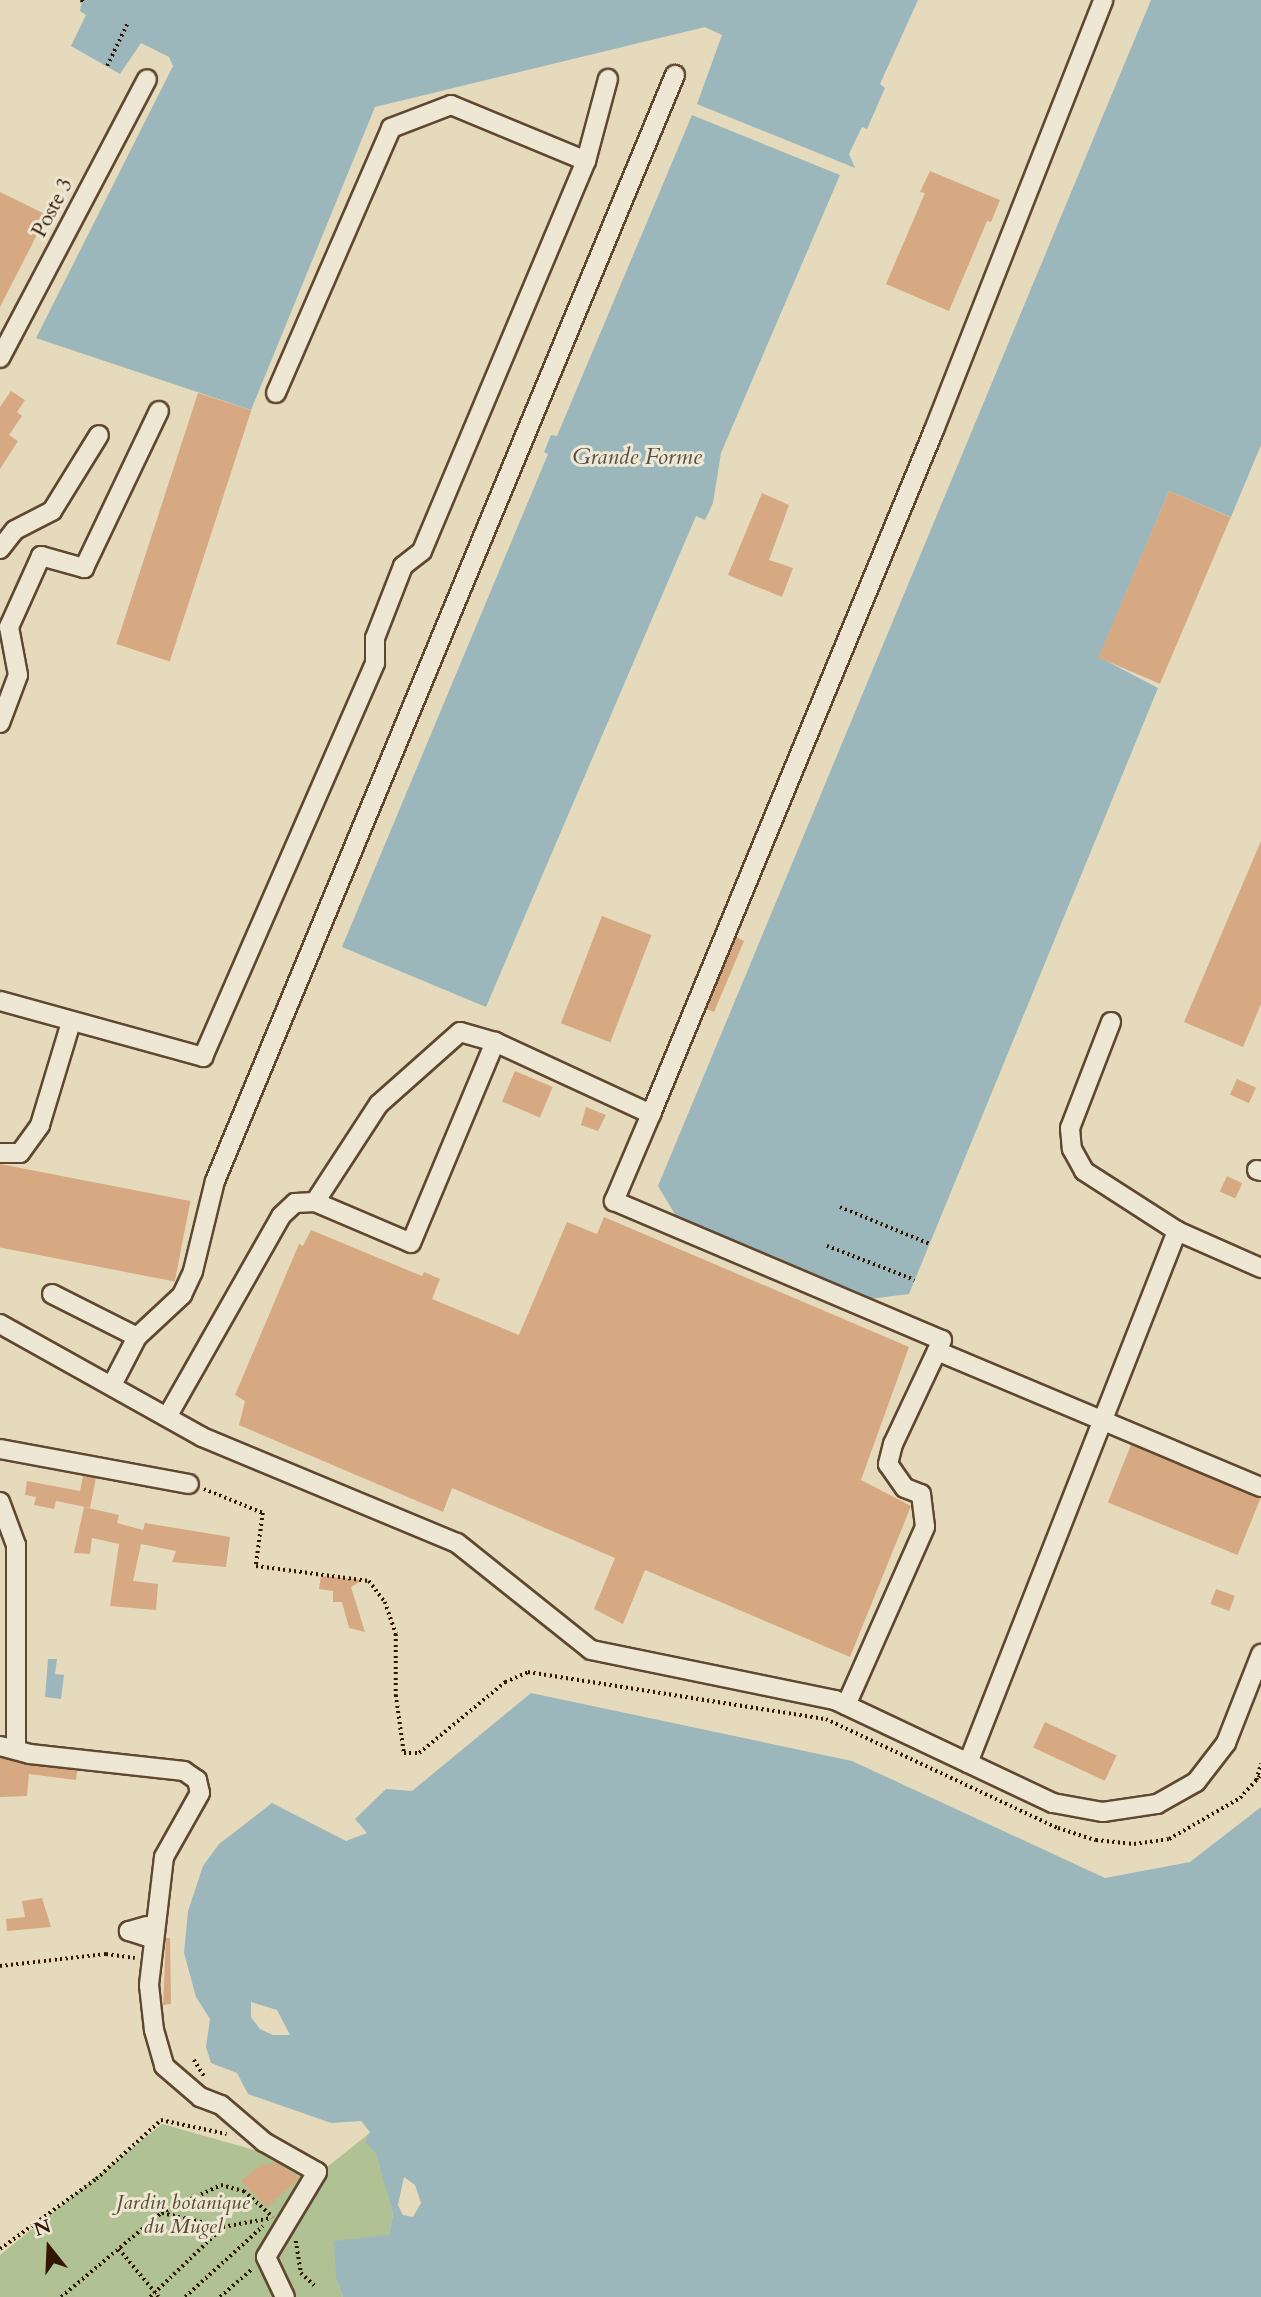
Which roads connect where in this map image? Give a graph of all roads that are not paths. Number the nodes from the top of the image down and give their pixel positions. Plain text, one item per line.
1 (1103, 0) edge
2 (675, 75) dead end
3 (147, 79) dead end
4 (608, 79) dead end
5 (586, 161) junction
6 (0, 358) edge
7 (276, 393) dead end
8 (159, 411) dead end
9 (99, 435) dead end
10 (0, 549) edge
11 (0, 723) edge
12 (0, 1001) edge
13 (1111, 1022) dead end
14 (71, 1023) junction
15 (495, 1042) junction
16 (651, 1114) junction
17 (0, 1153) edge
18 (315, 1202) junction
19 (1177, 1231) junction
20 (1261, 1268) edge
21 (52, 1294) dead end
22 (0, 1324) edge
23 (137, 1337) junction
24 (937, 1351) junction
25 (112, 1385) junction
26 (167, 1418) junction
27 (1106, 1422) junction
28 (0, 1449) edge
29 (189, 1484) road end
30 (1261, 1487) edge
31 (0, 1503) edge
32 (1261, 1654) edge
33 (846, 1705) junction
34 (8, 1746) edge
35 (968, 1763) junction
36 (285, 2297) edge

1 - 16 street
2 - 23 street
3 - 6 street, Poste 3
4 - 5 street
5 - 7 street
5 - 14 street
8 - 11 street
9 - 10 street
12 - 14 street
13 - 19 street
14 - 17 street
15 - 16 street
15 - 18 street
15 - 18 street
16 - 24 street
18 - 26 street
19 - 20 street
19 - 27 street
21 - 23 street
22 - 25 street
23 - 25 street
24 - 27 street
24 - 33 street
25 - 26 street
26 - 33 street
27 - 30 street
27 - 35 street
28 - 29 street
31 - 34 street
32 - 35 street
33 - 35 street
34 - 36 street

